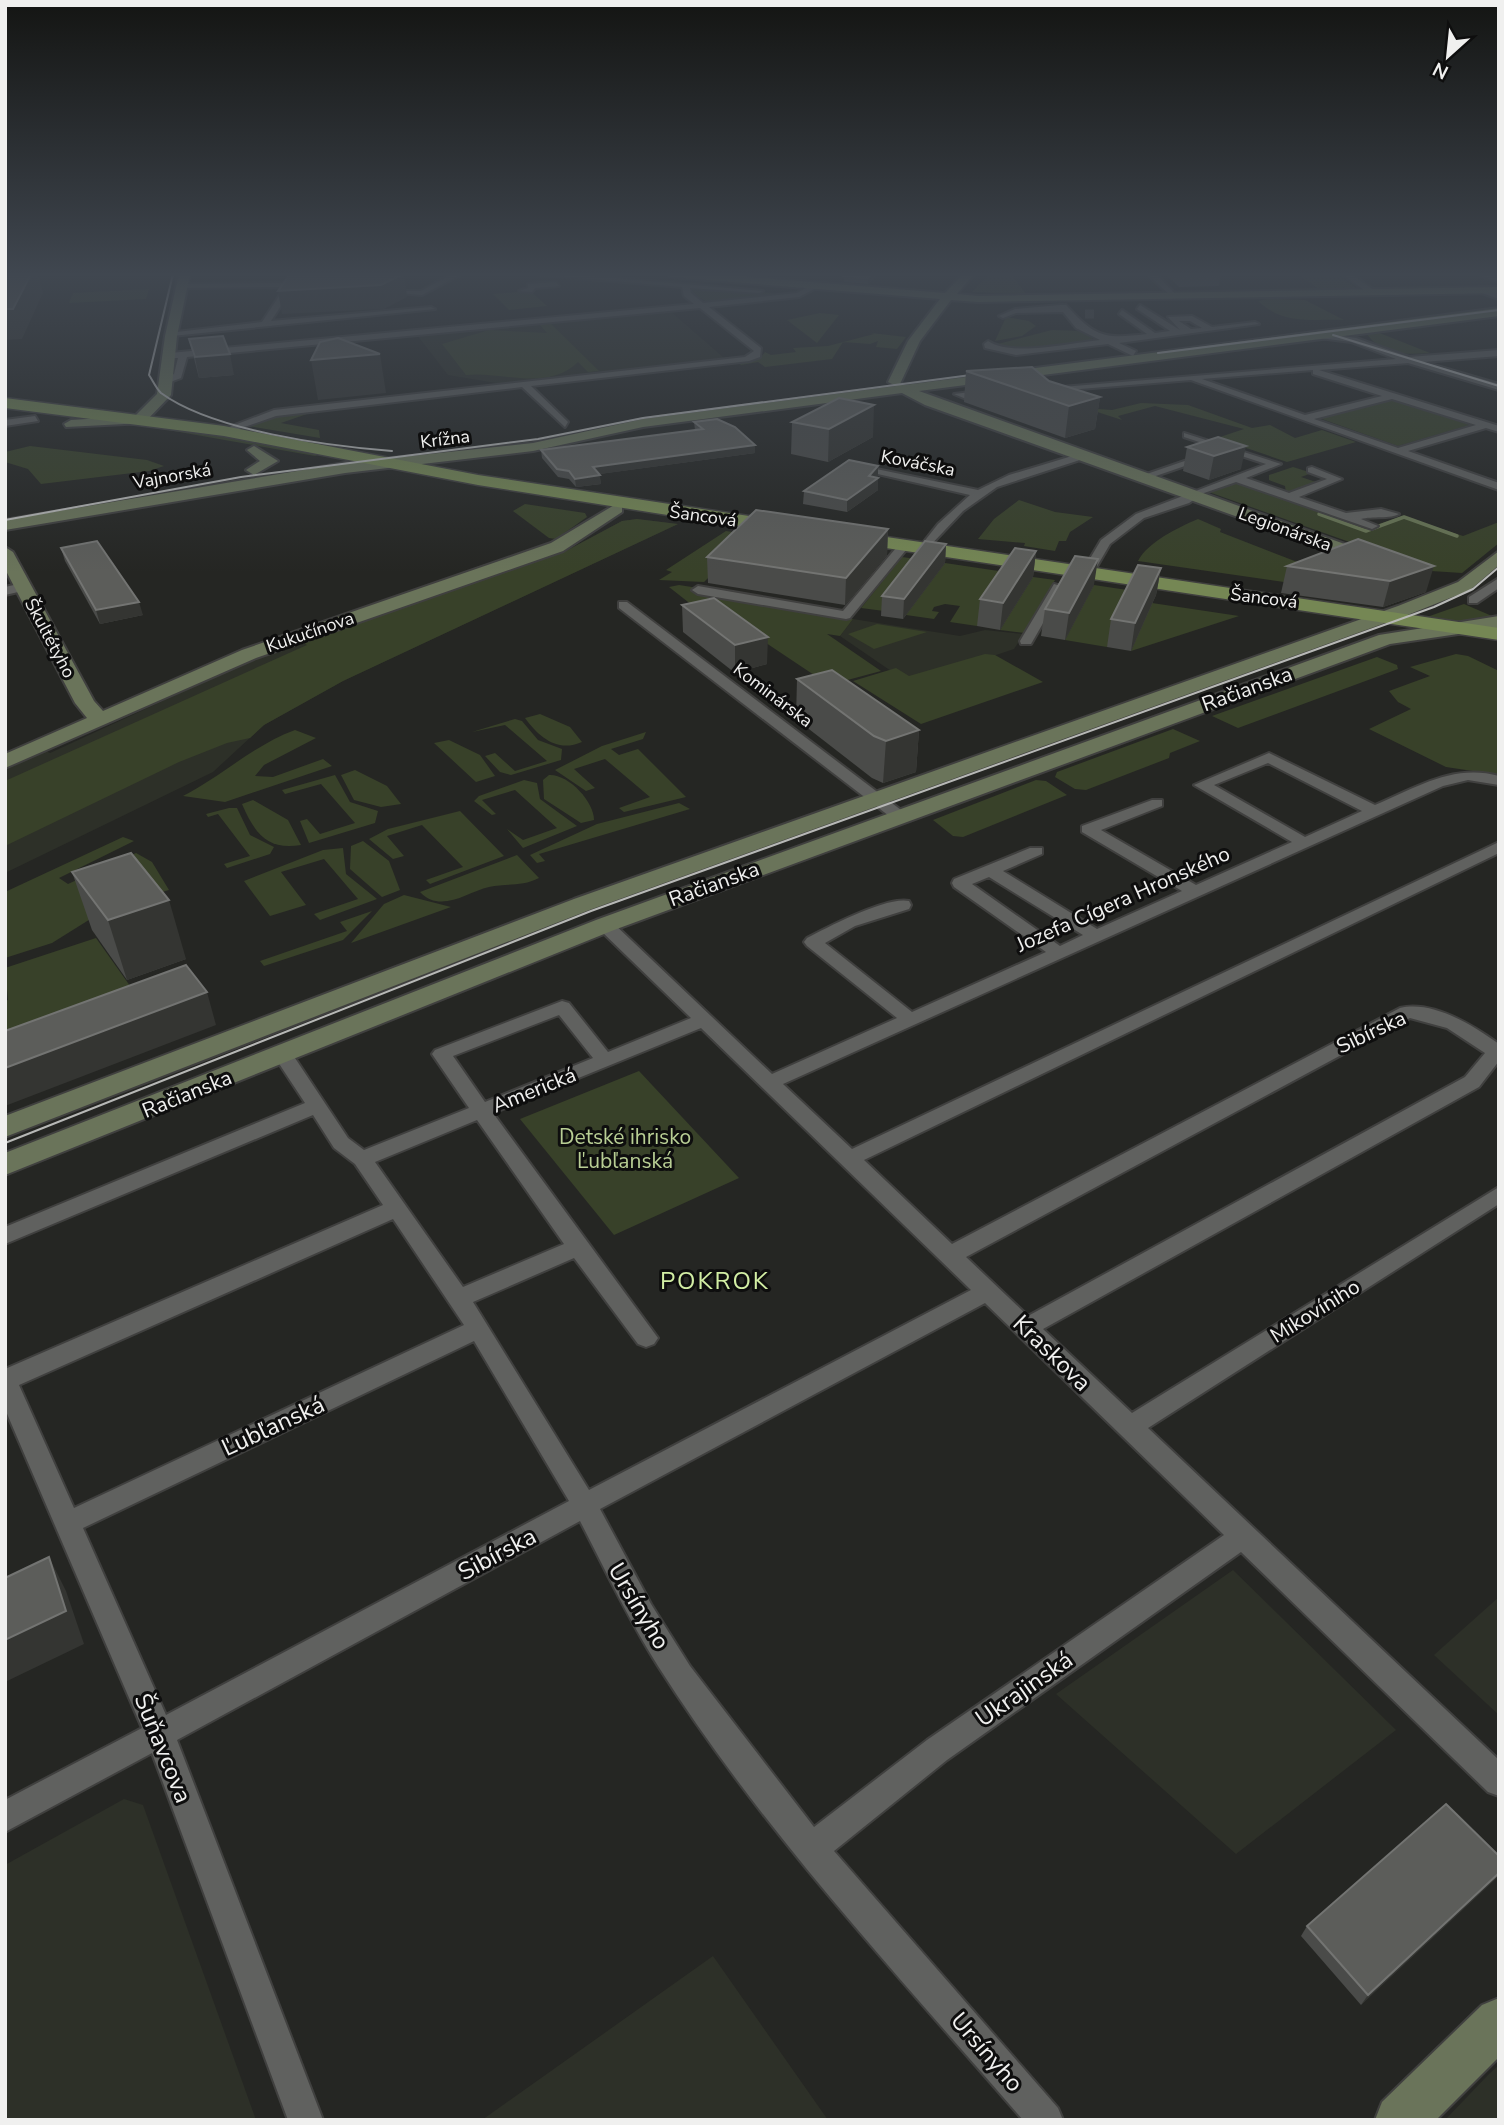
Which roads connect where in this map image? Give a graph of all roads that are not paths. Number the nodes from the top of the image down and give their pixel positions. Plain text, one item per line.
1 (168, 373) edge
2 (620, 373) edge
3 (911, 373) edge
4 (961, 373) edge
5 (986, 373) edge
6 (1240, 373) edge
7 (1324, 373) edge
8 (1452, 373) edge
9 (1189, 377) junction
10 (165, 381) junction
11 (910, 382) junction
12 (524, 384) junction
13 (1499, 387) edge
14 (1029, 390) edge
15 (999, 392) edge
16 (1393, 396) junction
17 (5, 402) edge
18 (966, 402) junction
19 (132, 413) junction
20 (5, 415) edge
21 (1304, 418) junction
22 (35, 419) junction
23 (5, 423) edge
24 (565, 424) junction
25 (1486, 425) junction
26 (543, 427) dead end
27 (1499, 429) edge
28 (224, 432) junction
29 (1188, 435) dead end
30 (417, 444) dead end
31 (1230, 449) junction
32 (254, 450) junction
33 (1398, 451) junction
34 (1082, 456) junction
35 (310, 460) junction
36 (346, 461) junction
37 (450, 467) junction
38 (851, 467) edge
39 (254, 470) junction
40 (1312, 470) dead end
41 (1143, 477) junction
42 (1235, 478) junction
43 (1499, 487) edge
44 (978, 492) junction
45 (1195, 496) junction
46 (1288, 497) junction
47 (1371, 505) dead end
48 (616, 509) junction
49 (1393, 514) dead end
50 (5, 516) edge
51 (1342, 516) junction
52 (5, 525) edge
53 (1372, 526) dead end
54 (818, 535) junction
55 (925, 548) junction
56 (900, 550) junction
57 (5, 552) edge
58 (1499, 556) edge
59 (1388, 566) edge
60 (1088, 572) junction
61 (1066, 575) junction
62 (1471, 580) junction
63 (1499, 582) edge
64 (14, 589) edge
65 (698, 590) dead end
66 (1453, 592) junction
67 (1473, 600) junction
68 (623, 605) dead end
69 (1315, 610) junction
70 (1499, 611) edge
71 (1382, 619) junction
72 (1499, 622) edge
73 (1460, 628) junction
74 (1433, 632) junction
75 (1339, 633) junction
76 (1499, 634) edge
77 (1026, 641) dead end
78 (1499, 643) edge
79 (99, 720) junction
80 (5, 762) edge
81 (1499, 781) edge
82 (877, 799) junction
83 (1157, 803) dead end
84 (1368, 815) junction
85 (899, 816) junction
86 (1305, 843) junction
87 (1499, 848) edge
88 (1036, 851) dead end
89 (990, 870) junction
90 (1195, 892) junction
91 (903, 905) dead end
92 (605, 925) junction
93 (1096, 936) junction
94 (1059, 953) junction
95 (706, 1019) junction
96 (910, 1020) junction
97 (284, 1055) junction
98 (606, 1062) junction
99 (769, 1083) junction
100 (317, 1106) junction
101 (483, 1111) junction
102 (5, 1127) edge
103 (362, 1159) junction
104 (849, 1159) junction
105 (5, 1166) edge
106 (1499, 1194) edge
107 (397, 1208) junction
108 (5, 1236) edge
109 (580, 1246) junction
110 (950, 1255) junction
111 (989, 1292) junction
112 (458, 1299) junction
113 (1026, 1328) junction
114 (478, 1329) junction
115 (646, 1338) dead end
116 (5, 1381) edge
117 (1130, 1427) junction
118 (585, 1506) junction
119 (68, 1523) junction
120 (1243, 1536) junction
121 (160, 1735) junction
122 (1499, 1781) edge
123 (5, 1817) edge
124 (810, 1850) junction
125 (1499, 2022) edge
126 (306, 2120) edge
127 (1046, 2120) edge
128 (1401, 2120) edge

1 - 10 street
2 - 12 street
3 - 11 street
4 - 11 street, Krížna
5 - 11 street, Krížna
6 - 9 street
7 - 16 street
8 - 13 street
9 - 14 street
9 - 21 street
10 - 19 street
10 - 19 street
11 - 18 street, Legionárska
11 - 24 street, Krížna
11 - 37 street, Krížna
12 - 24 street
12 - 28 street
15 - 18 street
16 - 21 street
16 - 25 street
17 - 19 main road
18 - 34 street, Legionárska
19 - 22 main road
19 - 28 main road
19 - 32 main road
20 - 22 main road
21 - 33 street
22 - 23 street
24 - 26 street, Krížna
25 - 27 street
25 - 33 street
28 - 36 main road
29 - 31 street, Legionárska
30 - 36 street, Krížna
31 - 41 street
31 - 42 street, Legionárska
32 - 35 main road
32 - 39 street
33 - 43 street
34 - 41 street, Legionárska
34 - 44 street
35 - 36 main road
35 - 39 street, Vajnorská
36 - 37 main road, Šancová
36 - 48 main road, Šancová
36 - 52 street, Vajnorská
37 - 54 main road, Šancová
38 - 44 street, Kováčska
39 - 50 street, Vajnorská
40 - 46 street
41 - 45 street, Legionárska
42 - 45 street, Legionárska
42 - 46 street
44 - 55 street
45 - 59 street, Legionárska
45 - 60 street
46 - 51 street
47 - 51 street
48 - 54 main road, Šancová
48 - 79 street, Kukučínova
49 - 51 street
51 - 53 street
54 - 55 main road, Šancová
54 - 56 main road, Šancová
55 - 60 main road, Šancová
56 - 61 main road, Šancová
56 - 65 street
57 - 64 street, Škultétyho
58 - 62 street, Račianska
60 - 71 main road, Šancová
61 - 69 main road, Šancová
61 - 77 street
62 - 66 street, Račianska
62 - 66 street
63 - 67 street
64 - 79 street, Škultétyho
66 - 67 street
66 - 71 street, Račianska
67 - 70 street
68 - 82 street, Kominárska
69 - 71 main road, Šancová
69 - 75 street
71 - 73 main road
71 - 74 main road
71 - 75 street, Račianska
72 - 73 street, Račianska
73 - 74 street, Račianska
73 - 76 main road
74 - 78 main road
74 - 85 street, Račianska
75 - 82 street, Račianska
79 - 80 street, Kukučínova
81 - 84 street, Jozefa Cígera Hronského
82 - 85 street, Kominárska
82 - 102 street, Račianska
83 - 90 street
84 - 86 street, Jozefa Cígera Hronského
84 - 86 street
85 - 92 street, Račianska
86 - 90 street, Jozefa Cígera Hronského
87 - 104 street
88 - 89 street
89 - 93 street
89 - 94 street
90 - 93 street, Jozefa Cígera Hronského
91 - 96 street
92 - 95 street, Kraskova
92 - 97 street, Račianska
93 - 94 street, Jozefa Cígera Hronského
94 - 96 street, Jozefa Cígera Hronského
95 - 98 street, Americká
95 - 99 street, Kraskova
96 - 99 street, Jozefa Cígera Hronského
97 - 100 street, Ursínyho
97 - 105 street, Račianska
98 - 101 street, Americká
98 - 101 street
99 - 104 street, Kraskova
100 - 103 street, Ursínyho
100 - 108 street
101 - 103 street, Americká
101 - 109 street
103 - 107 street, Ursínyho
104 - 110 street, Kraskova
106 - 117 street, Mikovíniho
107 - 112 street, Ursínyho
107 - 116 street
109 - 112 street
109 - 115 street
110 - 111 street, Kraskova
110 - 113 street, Sibírska
111 - 113 street, Kraskova
111 - 118 street, Sibírska
112 - 114 street, Ursínyho
113 - 117 street, Kraskova
114 - 118 street, Ursínyho
114 - 119 street, Ľubľanská
116 - 119 street, Šuňavcova
117 - 120 street, Kraskova
118 - 121 street, Sibírska
118 - 124 street, Ursínyho
119 - 121 street, Šuňavcova
120 - 122 street, Kraskova
120 - 124 street, Ukrajinská
121 - 123 street, Sibírska
121 - 126 street, Šuňavcova
124 - 127 street, Ursínyho
125 - 128 street

